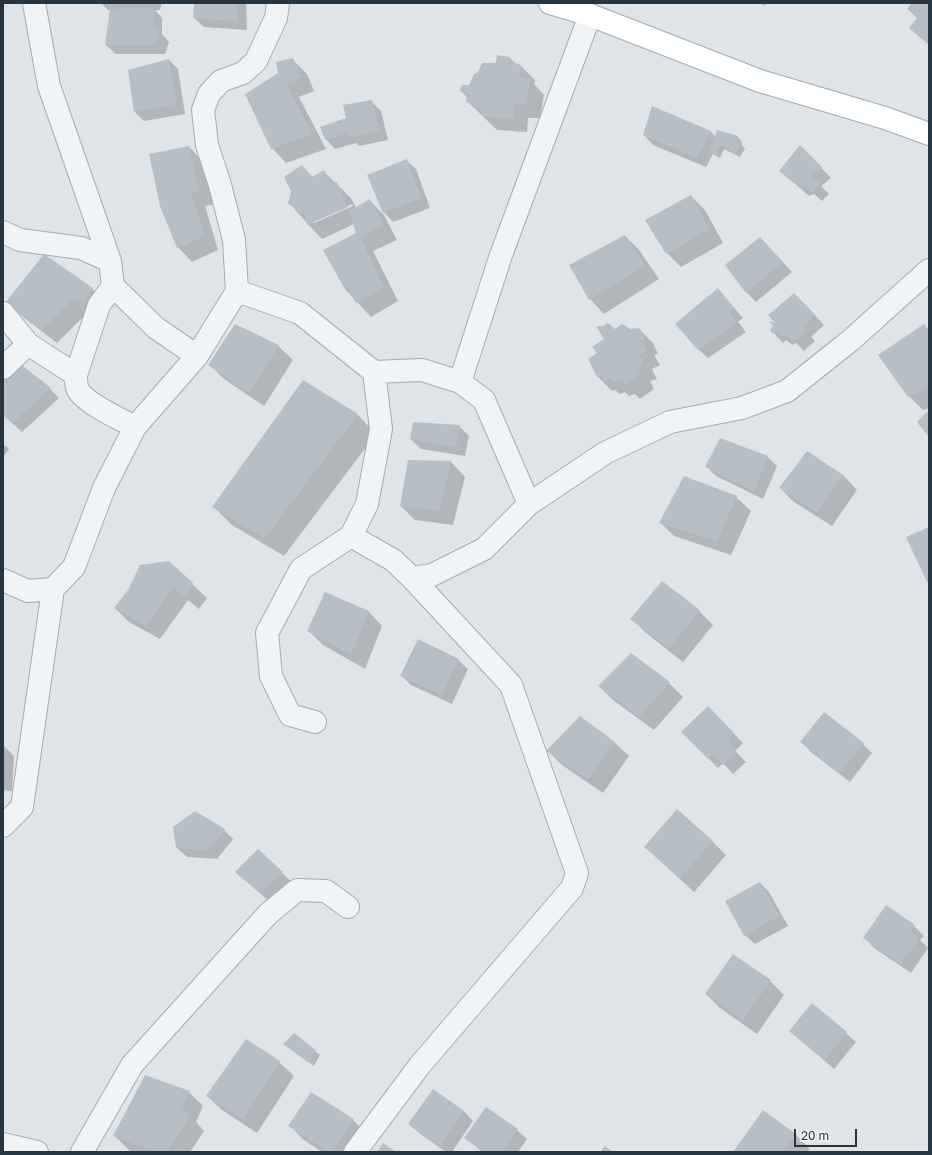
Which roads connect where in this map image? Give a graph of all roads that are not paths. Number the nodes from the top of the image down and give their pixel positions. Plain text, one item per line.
1 (34, 3) edge
2 (278, 3) edge
3 (550, 3) edge
4 (590, 15) junction
5 (929, 134) edge
6 (3, 232) edge
7 (110, 261) junction
8 (929, 270) edge
9 (113, 286) junction
10 (236, 291) junction
11 (3, 313) edge
12 (28, 344) junction
13 (197, 356) junction
14 (3, 368) edge
15 (374, 372) junction
16 (76, 375) junction
17 (460, 382) junction
18 (135, 427) junction
19 (529, 504) junction
20 (351, 536) junction
21 (412, 578) junction
22 (3, 580) edge
23 (53, 589) junction
24 (315, 722) dead end
25 (3, 826) edge
26 (348, 907) dead end
27 (3, 1144) edge
28 (37, 1152) edge
29 (82, 1152) edge
30 (355, 1152) edge

1 - 7 street
2 - 10 street
3 - 4 main road
4 - 5 main road
4 - 17 street
6 - 7 street
7 - 9 street
8 - 19 street
9 - 13 street
9 - 16 street
10 - 13 street
10 - 15 street
11 - 12 street
12 - 14 street
12 - 16 street
13 - 18 street
15 - 17 street
15 - 20 street
16 - 18 street
17 - 19 street
18 - 23 street
19 - 21 street
20 - 21 street
20 - 24 street
21 - 30 street
22 - 23 street
23 - 25 street
26 - 29 street
27 - 28 street

